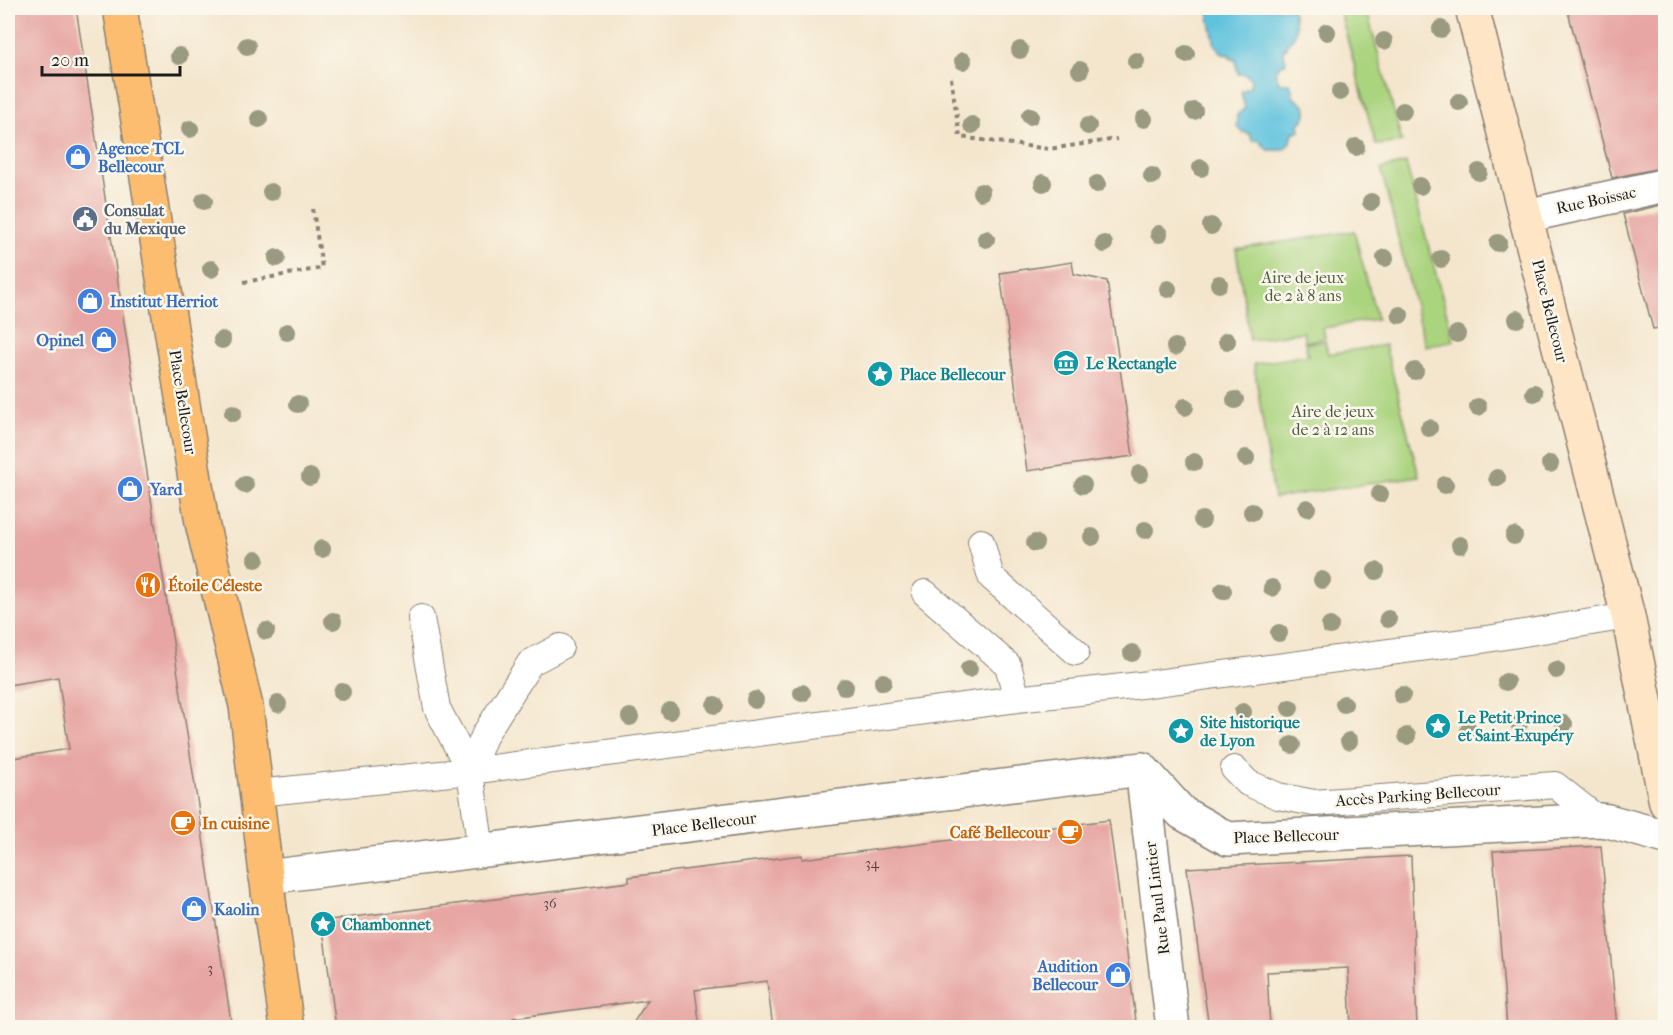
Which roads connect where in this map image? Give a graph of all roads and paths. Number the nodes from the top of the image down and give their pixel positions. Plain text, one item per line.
1 (120, 8) edge
2 (1472, 8) edge
3 (951, 78) dead end
4 (1117, 139) dead end
5 (1665, 185) edge
6 (313, 209) dead end
7 (1526, 216) junction
8 (244, 282) dead end
9 (981, 542) dead end
10 (926, 593) dead end
11 (1628, 616) junction
12 (421, 618) dead end
13 (560, 647) dead end
14 (1076, 652) dead end
15 (1017, 699) junction
16 (1142, 769) junction
17 (1234, 769) dead end
18 (470, 771) junction
19 (257, 793) junction
20 (1665, 803) edge
21 (1599, 820) junction
22 (1665, 837) edge
23 (481, 851) junction
24 (266, 877) junction
25 (287, 1028) edge
26 (1173, 1028) edge

1 - 19 main road, Place Bellecour
2 - 7 main road, Place Bellecour
3 - 4 path
5 - 7 street, Rue Boissac
6 - 8 path
7 - 11 main road, Place Bellecour
9 - 14 lane
10 - 15 lane
11 - 15 lane
11 - 20 main road, Place Bellecour
12 - 18 lane
13 - 18 lane
15 - 18 lane
16 - 21 street, Place Bellecour
16 - 23 street, Place Bellecour
16 - 26 street, Rue Paul Lintier
17 - 21 lane, Accès Parking Bellecour
18 - 19 lane
18 - 23 lane
19 - 24 main road, Place Bellecour
21 - 22 street, Place Bellecour
23 - 24 street, Place Bellecour
24 - 25 main road

